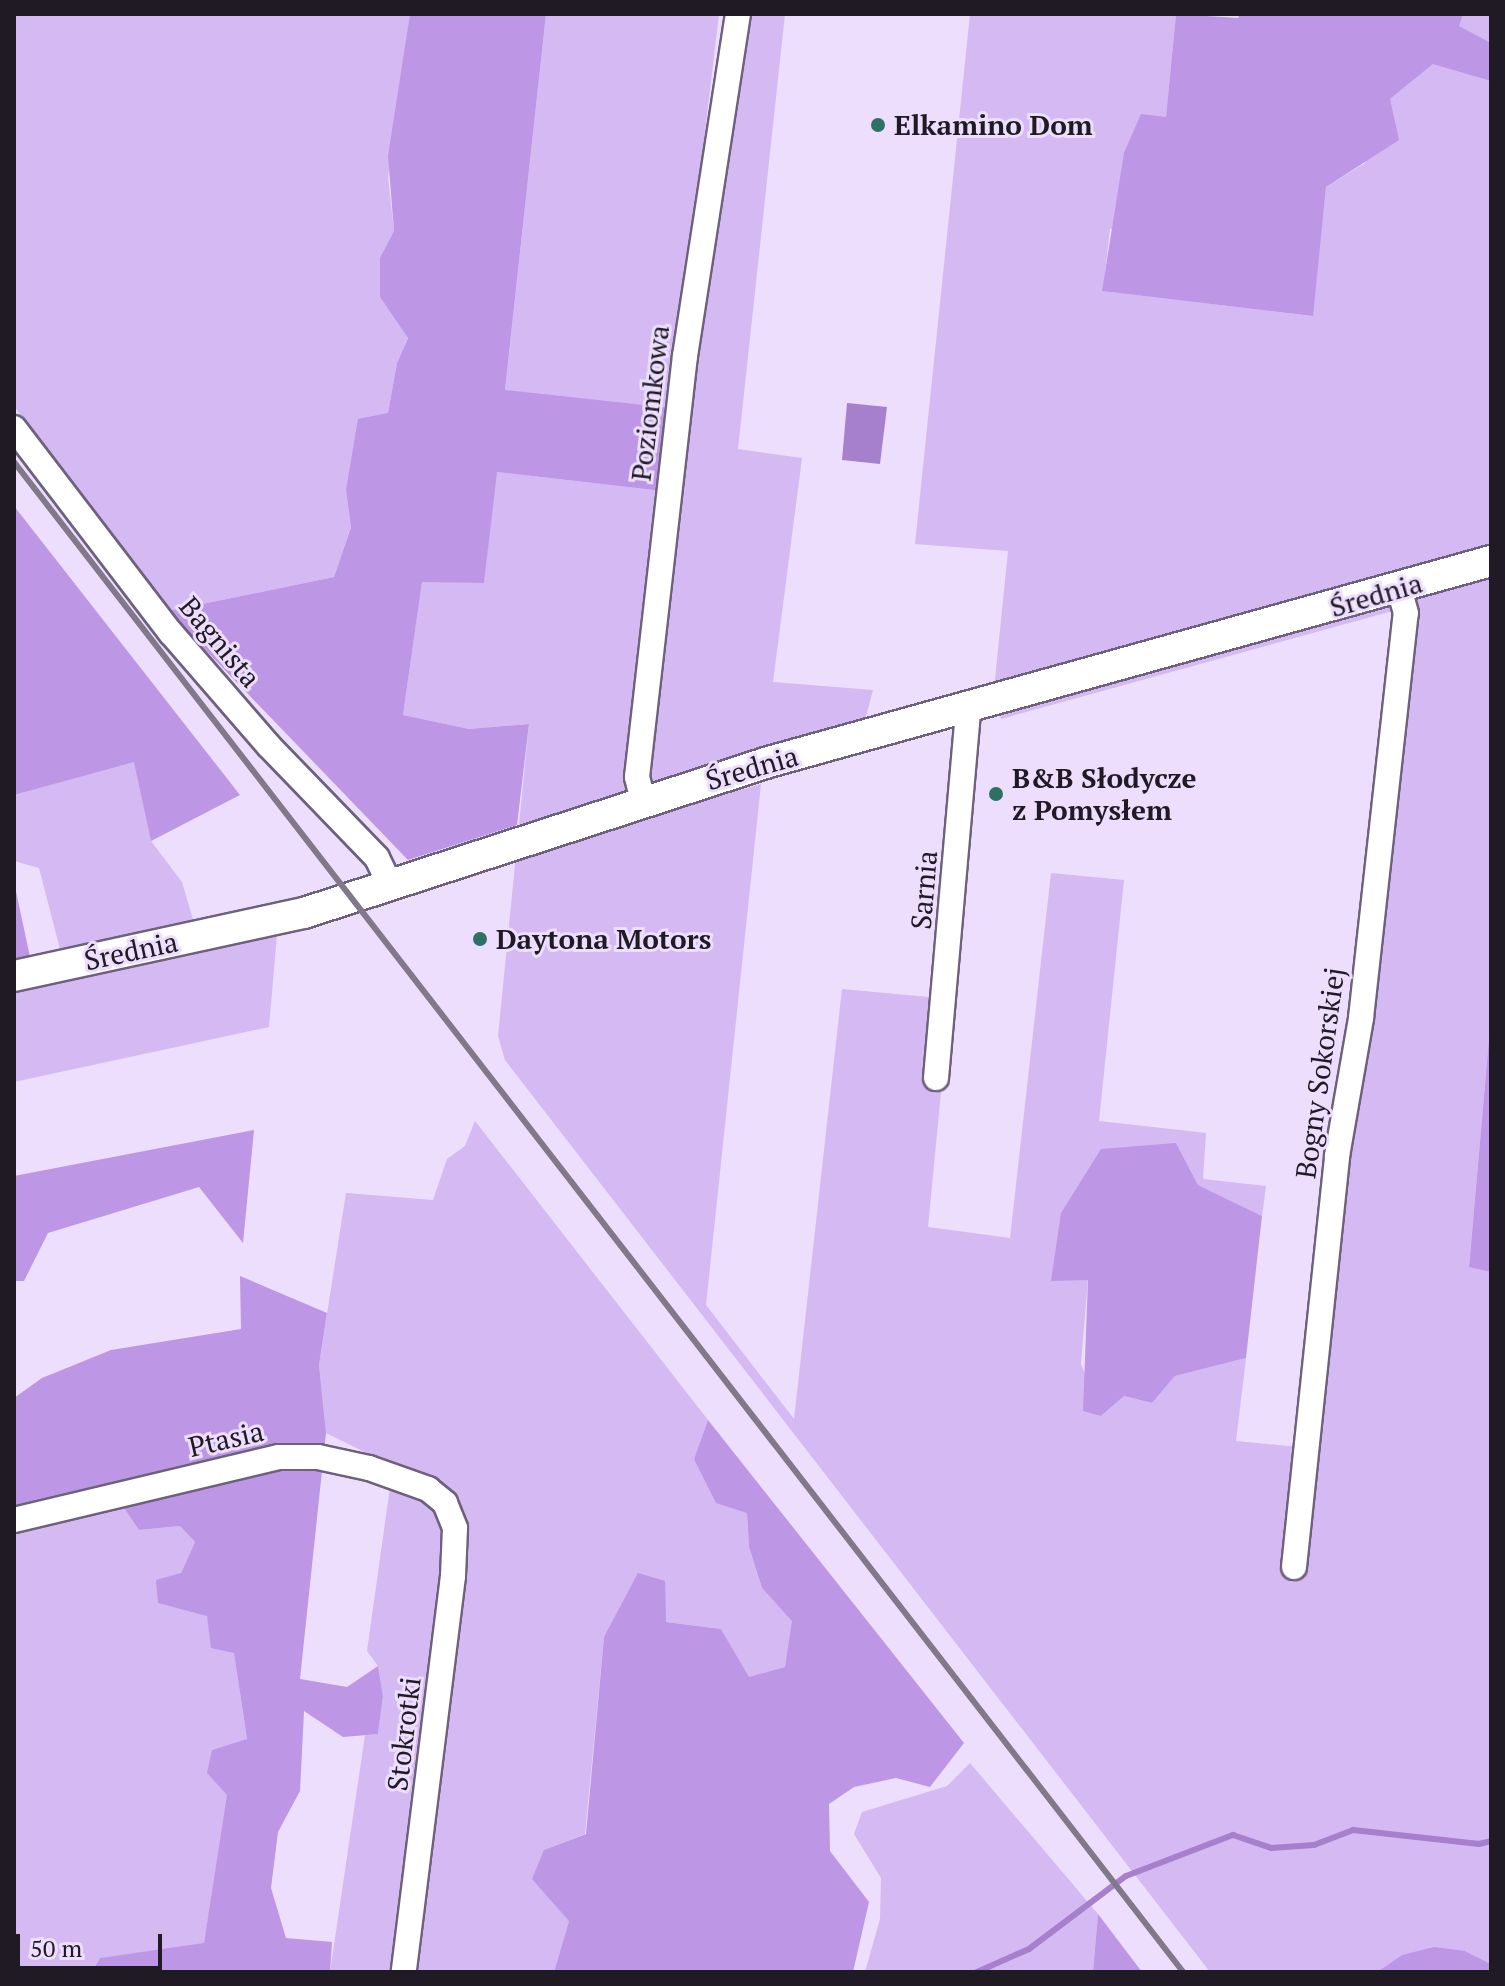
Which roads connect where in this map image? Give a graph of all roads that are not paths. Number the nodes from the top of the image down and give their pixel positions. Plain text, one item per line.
1 (738, 14) edge
2 (14, 428) edge
3 (1491, 561) edge
4 (1399, 588) junction
5 (968, 709) junction
6 (643, 801) junction
7 (390, 885) junction
8 (14, 976) edge
9 (936, 1078) dead end
10 (445, 1503) joint
11 (14, 1520) edge
12 (1294, 1567) dead end
13 (404, 1972) edge

1 - 6 street, Poziomkowa
2 - 7 street, Bagnista
3 - 4 street, Średnia
4 - 5 street, Średnia
4 - 12 street, Bogny Sokorskiej
5 - 6 street, Średnia
5 - 9 street, Sarnia
6 - 7 street, Średnia
7 - 8 street, Średnia
10 - 11 street, Ptasia
10 - 13 street, Stokrotki

